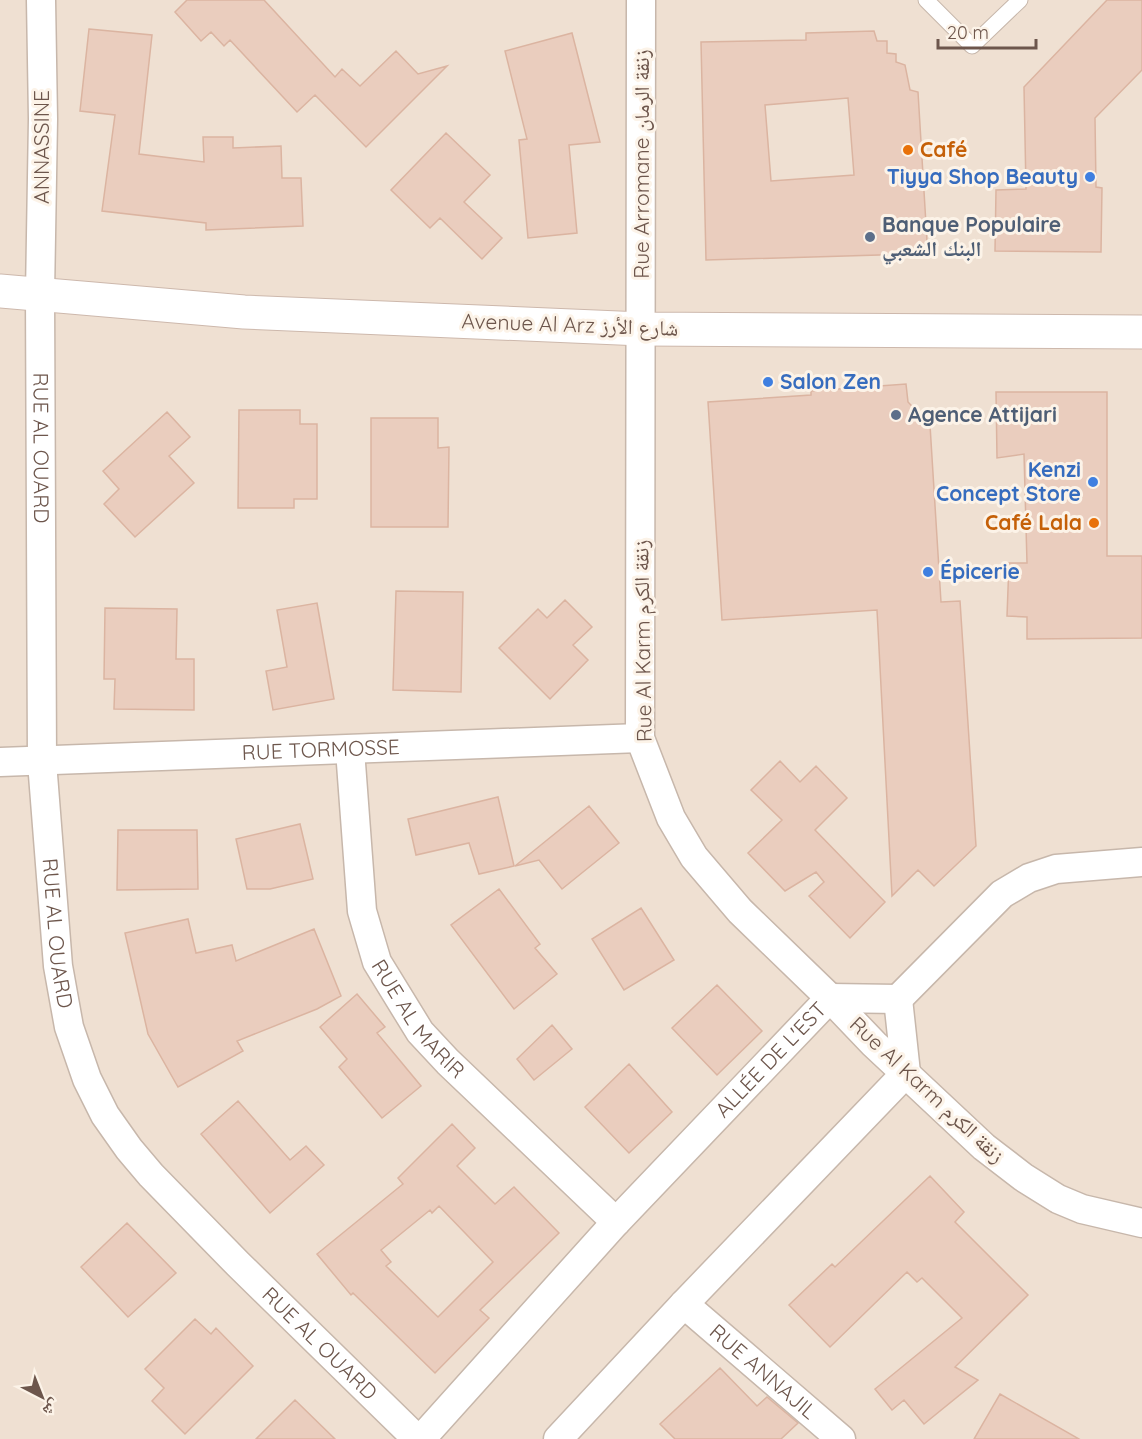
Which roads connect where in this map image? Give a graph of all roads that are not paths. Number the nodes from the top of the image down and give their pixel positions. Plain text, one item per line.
1 (41, 0) edge
2 (641, 0) edge
3 (926, 0) edge
4 (1020, 0) edge
5 (0, 291) edge
6 (40, 294) junction
7 (642, 329) junction
8 (1142, 332) edge
9 (640, 738) junction
10 (350, 750) junction
11 (0, 762) edge
12 (42, 762) junction
13 (1142, 862) edge
14 (830, 998) junction
15 (898, 999) junction
16 (906, 1073) junction
17 (616, 1222) junction
18 (1142, 1223) edge
19 (684, 1304) junction
20 (417, 1439) edge
21 (422, 1439) edge
22 (558, 1439) edge
23 (841, 1439) edge

1 - 6 street, ANNASSINE
2 - 7 street, Rue Arromane زنقة الرمان
3 - 4 lane
5 - 6 street, Avenue Al Arz شارع الأرز
6 - 7 street, Avenue Al Arz شارع الأرز
6 - 12 street, RUE AL OUARD
7 - 8 street, Avenue Al Arz شارع الأرز
7 - 9 street, Rue Al Karm زنقة الكرم
9 - 10 street, RUE TORMOSSE
9 - 14 street, Rue Al Karm زنقة الكرم
10 - 12 street, RUE TORMOSSE
10 - 17 street, RUE AL MARIR
11 - 12 street, RUE TORMOSSE
12 - 20 street, RUE AL OUARD
13 - 15 street
14 - 15 street, ALLÉE DE L'EST
14 - 16 street, Rue Al Karm زنقة الكرم
14 - 17 street, ALLÉE DE L'EST
15 - 16 street
16 - 18 street, Rue Al Karm زنقة الكرم
16 - 19 street
17 - 21 street, ALLÉE DE L'EST
19 - 22 street
19 - 23 street, RUE ANNAJIL

